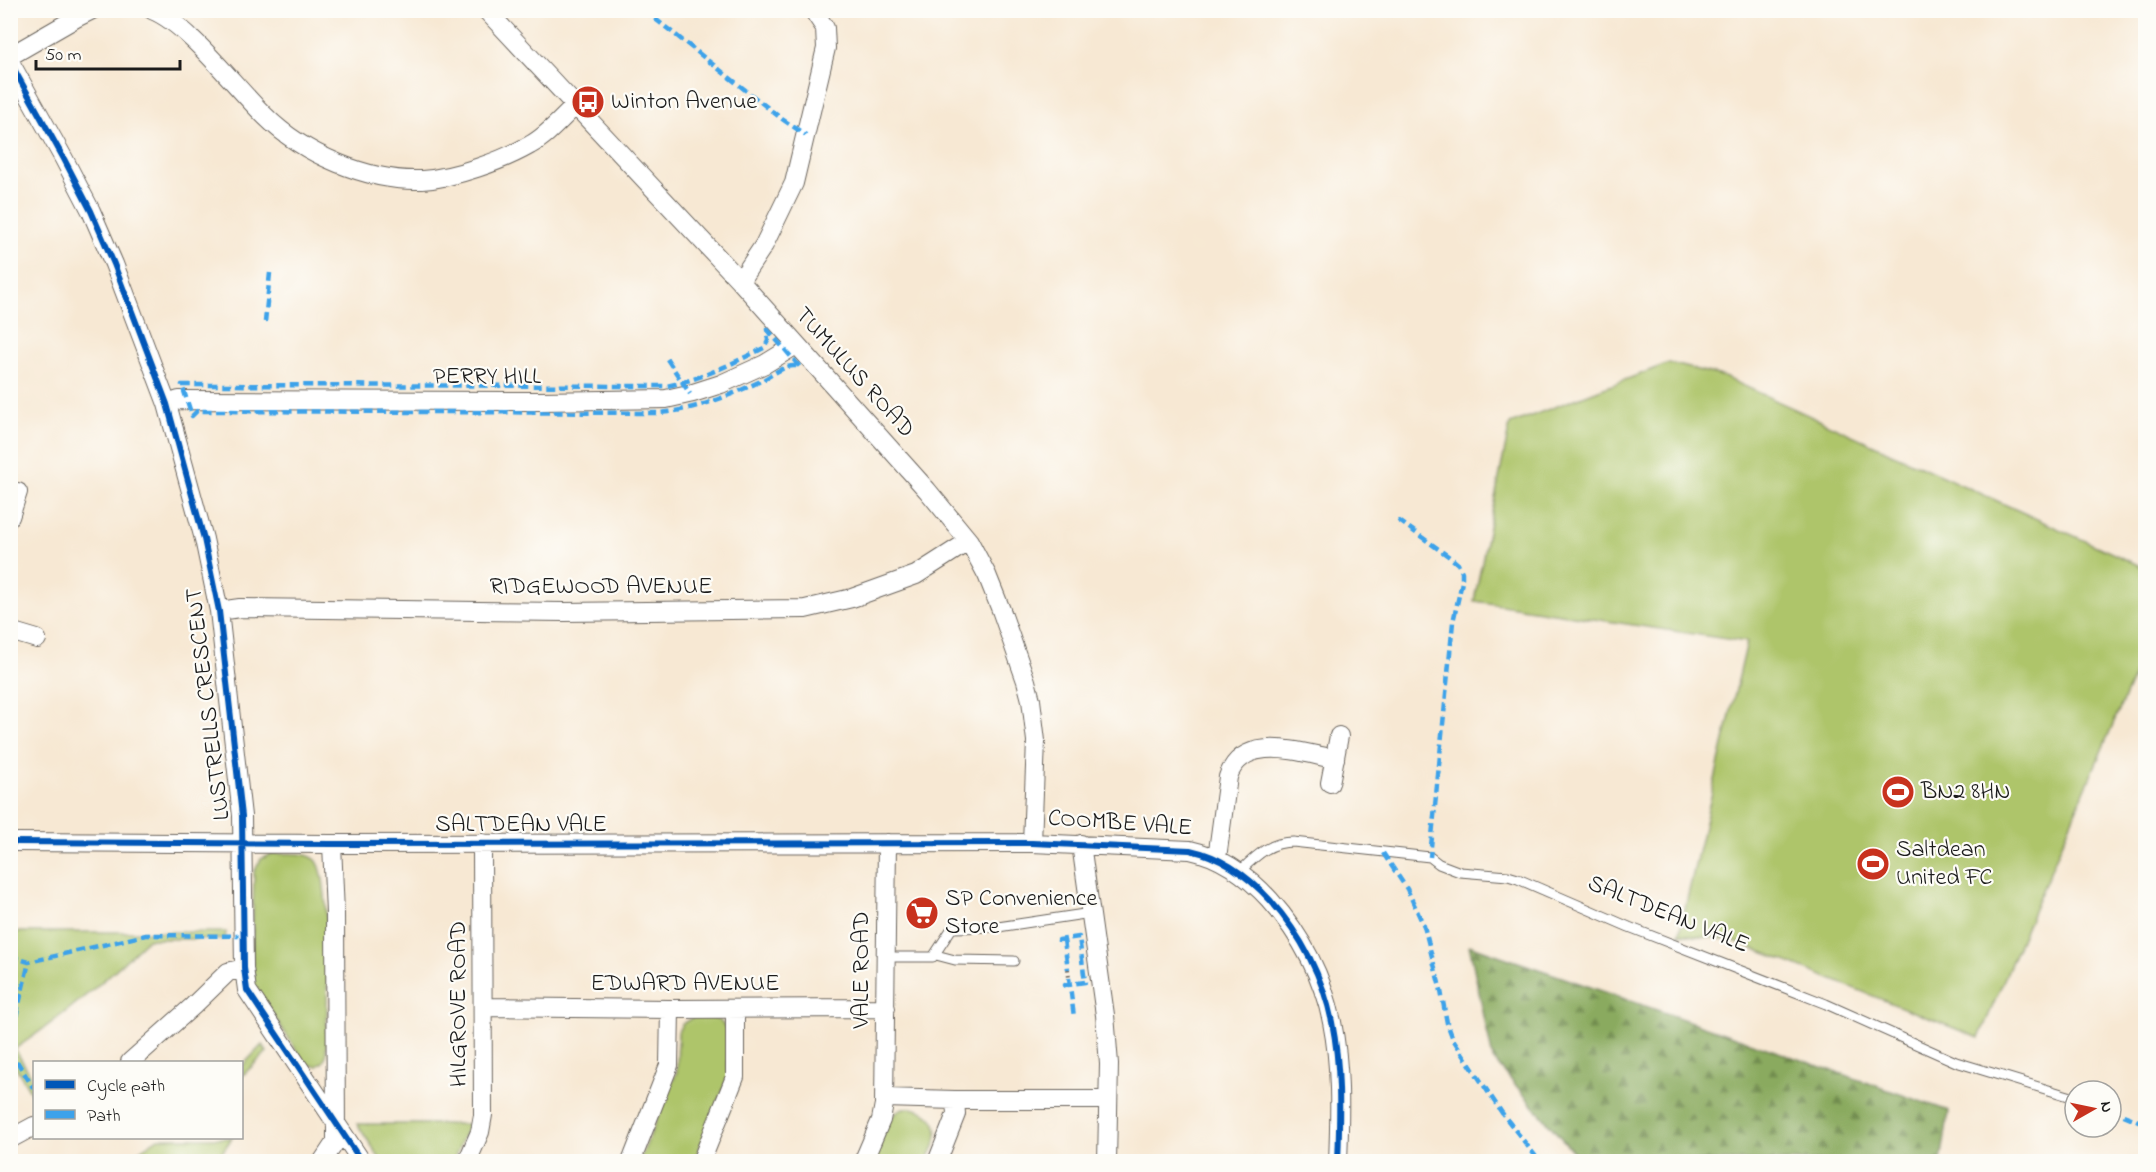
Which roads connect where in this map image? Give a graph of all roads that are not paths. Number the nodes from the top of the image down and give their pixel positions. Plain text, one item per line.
1 (92, 10) edge
2 (152, 10) edge
3 (486, 10) edge
4 (813, 10) edge
5 (10, 56) edge
6 (10, 62) edge
7 (575, 106) junction
8 (740, 281) junction
9 (796, 345) junction
10 (167, 404) junction
11 (18, 492) dead end
12 (10, 517) edge
13 (969, 541) junction
14 (219, 611) junction
15 (10, 631) edge
16 (37, 639) dead end
17 (1339, 736) dead end
18 (1335, 759) junction
19 (1330, 783) dead end
20 (10, 842) edge
21 (243, 843) junction
22 (482, 843) junction
23 (887, 843) junction
24 (1032, 843) junction
25 (332, 844) junction
26 (1081, 844) junction
27 (1217, 858) junction
28 (1239, 872) junction
29 (1091, 913) junction
30 (936, 955) junction
31 (886, 957) junction
32 (1014, 961) dead end
33 (244, 968) junction
34 (483, 1007) junction
35 (886, 1008) junction
36 (670, 1009) junction
37 (735, 1009) junction
38 (131, 1061) edge
39 (2063, 1094) edge
40 (885, 1098) junction
41 (955, 1100) junction
42 (1108, 1100) junction
43 (334, 1122) junction
44 (33, 1127) edge
45 (10, 1139) edge
46 (322, 1161) edge
47 (362, 1161) edge
48 (467, 1161) edge
49 (631, 1161) edge
50 (701, 1161) edge
51 (863, 1161) edge
52 (937, 1161) edge
53 (1107, 1161) edge
54 (1338, 1161) edge

1 - 5 street
2 - 7 street
3 - 7 street, TUMULUS ROAD
4 - 8 street
6 - 10 street, LUSTRELLS CRESCENT
7 - 8 street, TUMULUS ROAD
8 - 9 street, TUMULUS ROAD
9 - 10 street, PERRY HILL
9 - 13 street, TUMULUS ROAD
10 - 14 street, LUSTRELLS CRESCENT
11 - 12 street
13 - 14 street, RIDGEWOOD AVENUE
13 - 24 street, TUMULUS ROAD
14 - 21 street, LUSTRELLS CRESCENT
15 - 16 street
17 - 18 street
18 - 19 street
18 - 27 street
20 - 21 street, SALTDEAN VALE
21 - 25 street, SALTDEAN VALE
21 - 33 street, LUSTRELLS CRESCENT
22 - 23 street, SALTDEAN VALE
22 - 25 street, SALTDEAN VALE
22 - 34 street, HILGROVE ROAD
23 - 24 street, SALTDEAN VALE
23 - 31 street, VALE ROAD
24 - 26 street, COOMBE VALE
25 - 43 street
26 - 27 street, COOMBE VALE
26 - 29 street
27 - 28 street, COOMBE VALE
28 - 39 lane, SALTDEAN VALE
28 - 54 street, COOMBE VALE
29 - 30 lane
29 - 42 street
30 - 31 lane
30 - 32 lane
31 - 35 street, VALE ROAD
33 - 38 street
33 - 43 street, LUSTRELLS CRESCENT
34 - 36 street, EDWARD AVENUE
34 - 48 street, HILGROVE ROAD
35 - 37 street, EDWARD AVENUE
35 - 40 street, VALE ROAD
36 - 37 street, EDWARD AVENUE
36 - 49 street
37 - 50 street
40 - 41 street
40 - 51 street, VALE ROAD
41 - 42 street
41 - 52 street
42 - 53 street
43 - 46 street
43 - 47 street, LUSTRELLS CRESCENT
44 - 45 street

